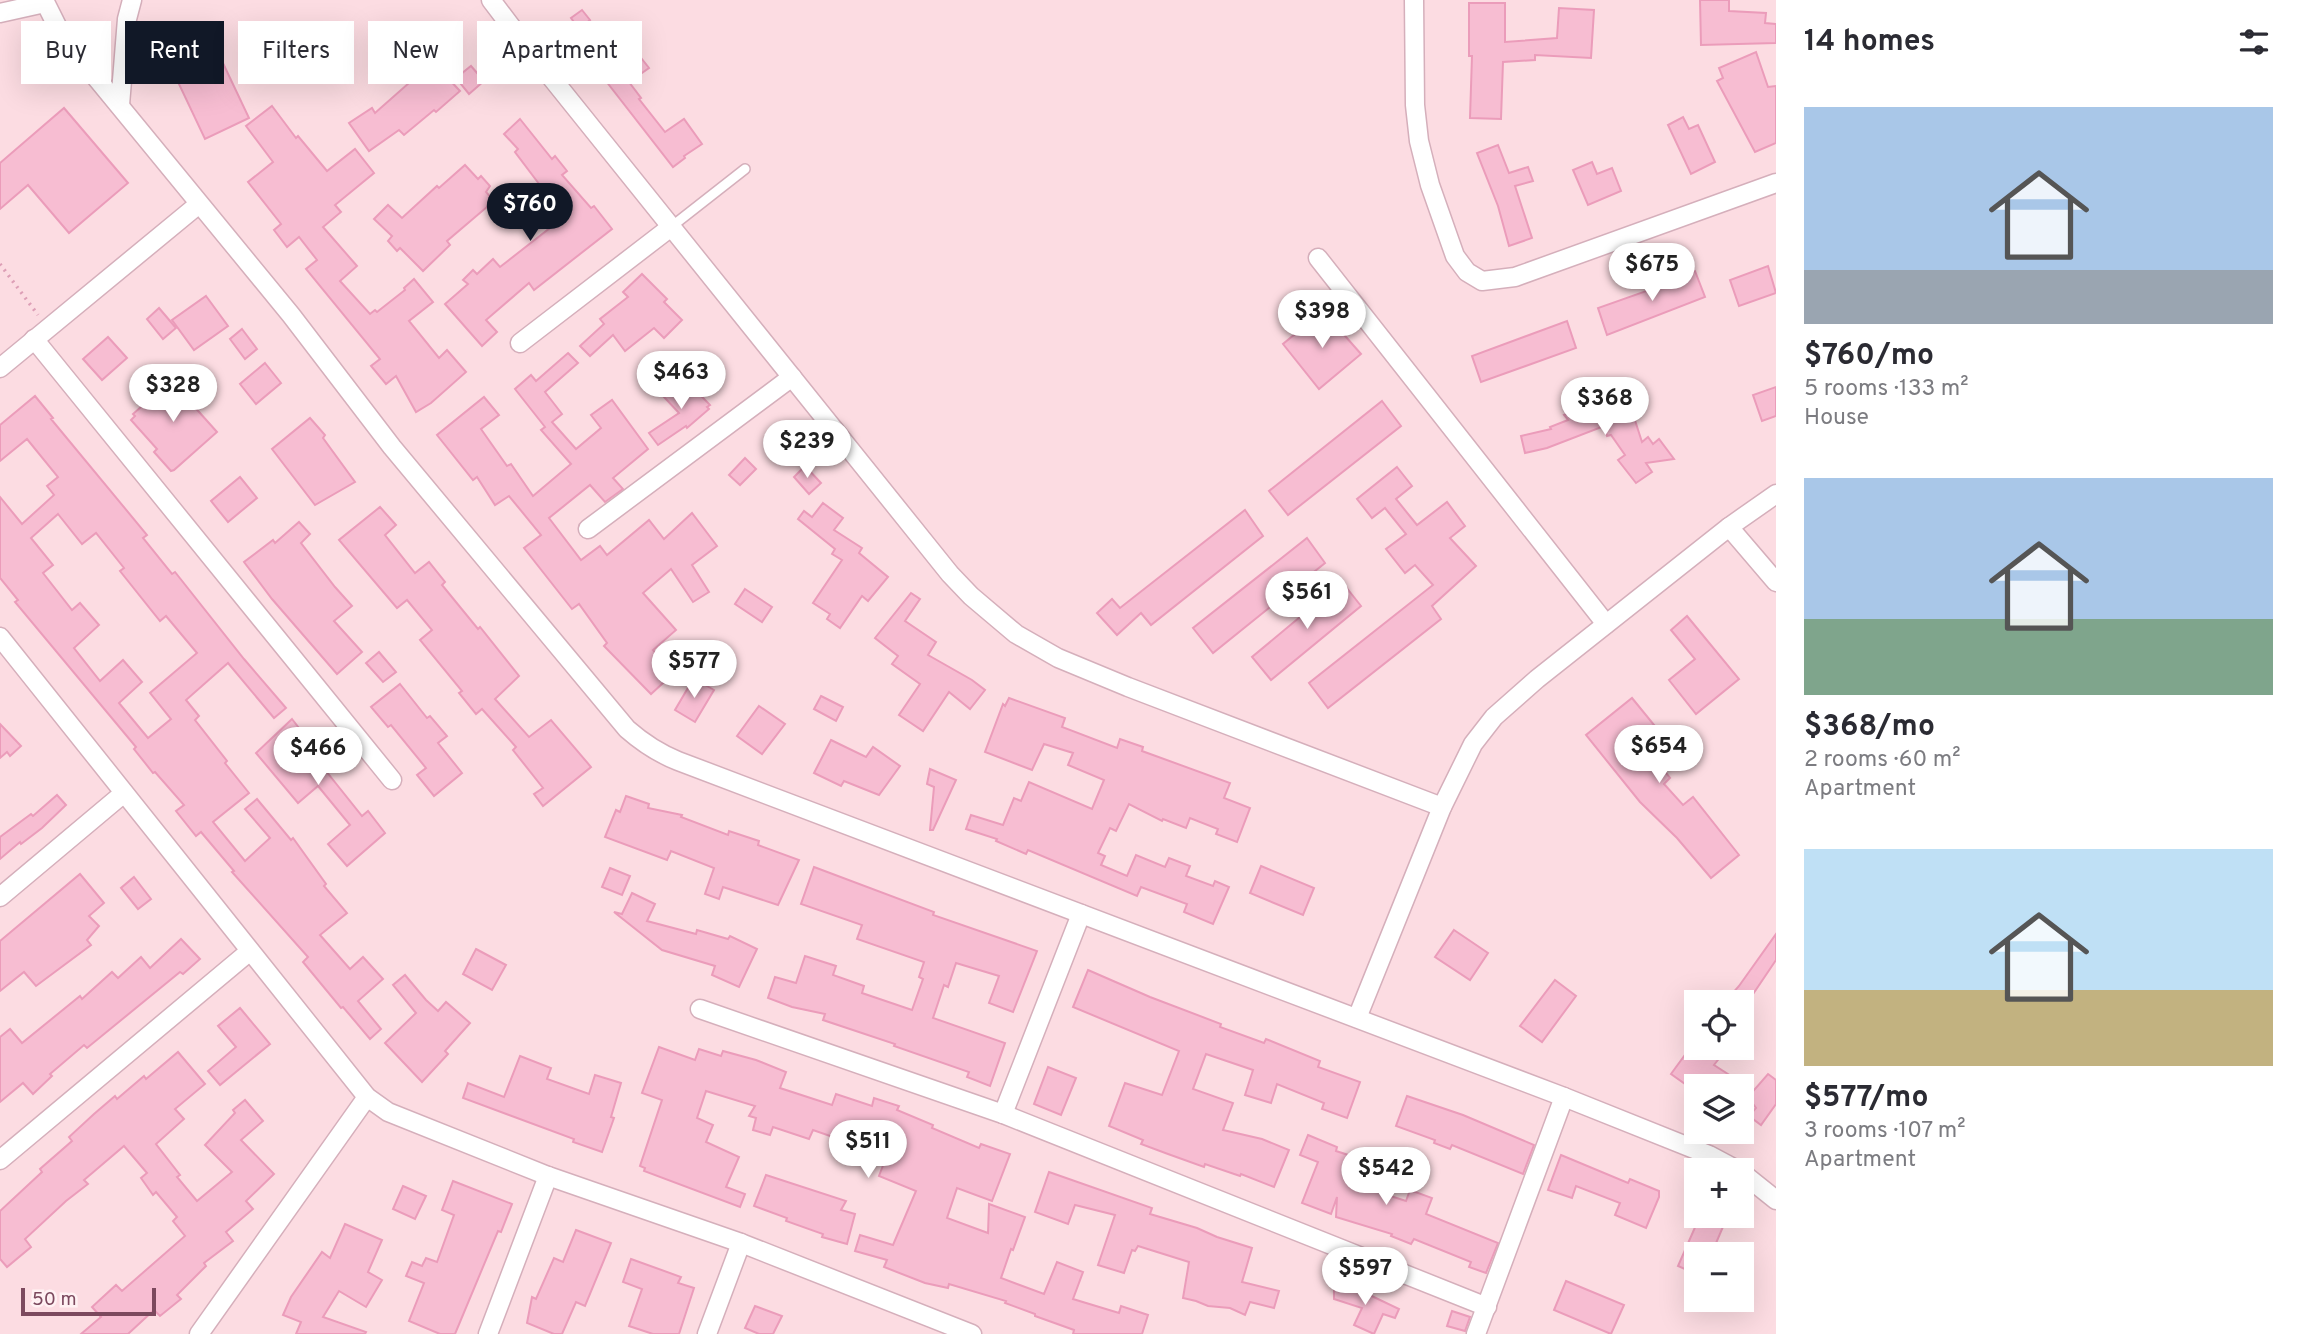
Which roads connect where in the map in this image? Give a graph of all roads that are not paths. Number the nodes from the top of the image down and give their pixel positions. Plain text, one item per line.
1 (132, 0) edge
2 (491, 0) edge
3 (1414, 0) edge
4 (44, 1) edge
5 (0, 13) edge
6 (120, 105) junction
7 (745, 169) dead end
8 (1776, 183) edge
9 (199, 204) junction
10 (671, 227) junction
11 (1318, 258) dead end
12 (41, 334) junction
13 (520, 343) dead end
14 (0, 368) edge
15 (792, 377) junction
16 (1776, 495) edge
17 (1729, 527) junction
18 (588, 529) dead end
19 (1776, 582) edge
20 (1606, 624) junction
21 (0, 637) edge
22 (392, 780) dead end
23 (124, 793) junction
24 (1442, 807) junction
25 (0, 897) edge
26 (1081, 914) junction
27 (250, 951) junction
28 (700, 1009) dead end
29 (1357, 1018) junction
30 (367, 1097) junction
31 (1564, 1097) junction
32 (1003, 1114) junction
33 (1714, 1158) edge
34 (0, 1160) edge
35 (548, 1176) junction
36 (1754, 1183) edge
37 (1776, 1200) edge
38 (741, 1243) junction
39 (1487, 1307) junction
40 (928, 1326) edge
41 (200, 1334) edge
42 (488, 1334) edge
43 (707, 1334) edge
44 (972, 1334) edge
45 (1476, 1334) edge

1 - 6 street
2 - 10 street
3 - 8 street
4 - 5 street
4 - 6 street
6 - 9 street
7 - 10 lane
9 - 12 street
9 - 26 street
10 - 13 street
10 - 15 street
11 - 20 street
12 - 14 street
12 - 22 street
15 - 18 street
15 - 24 street
16 - 17 street
17 - 19 street
17 - 20 street
20 - 24 street
21 - 23 street
23 - 25 street
23 - 27 street
24 - 29 street
26 - 29 street
26 - 32 street
27 - 30 street
27 - 34 street
28 - 32 street
29 - 31 street
30 - 35 street
30 - 41 street
31 - 33 street
31 - 39 street
32 - 39 street
35 - 38 street
35 - 42 street
36 - 37 street
38 - 40 street
38 - 43 street
39 - 45 street
40 - 44 street

